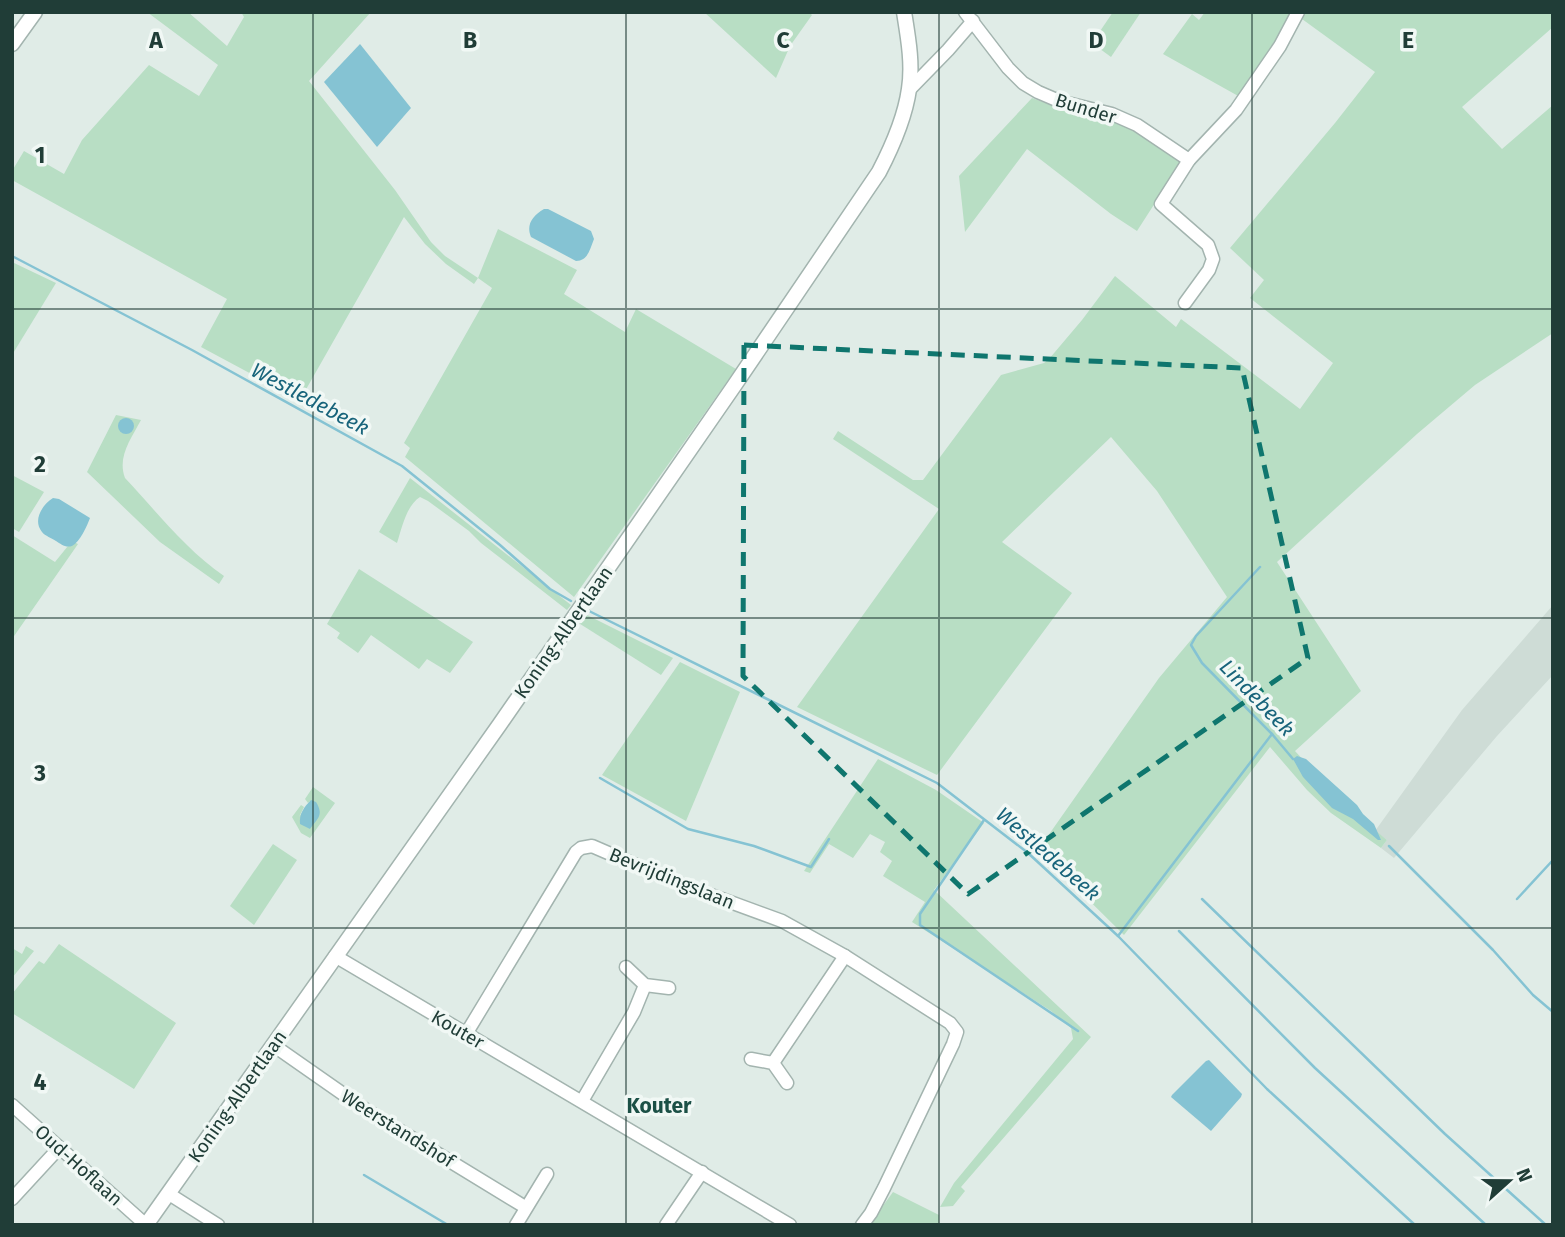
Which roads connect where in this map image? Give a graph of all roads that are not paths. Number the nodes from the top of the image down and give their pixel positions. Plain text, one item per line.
1 (35, 12) edge
2 (904, 12) edge
3 (1298, 12) edge
4 (969, 17) edge
5 (12, 44) edge
6 (909, 90) junction
7 (1189, 160) junction
8 (1185, 303) dead end
9 (335, 956) junction
10 (845, 956) junction
11 (626, 967) dead end
12 (645, 985) junction
13 (669, 988) dead end
14 (466, 1034) junction
15 (273, 1045) junction
16 (751, 1059) dead end
17 (774, 1063) junction
18 (787, 1083) dead end
19 (582, 1101) junction
20 (12, 1105) edge
21 (60, 1148) junction
22 (702, 1172) junction
23 (547, 1174) dead end
24 (169, 1194) junction
25 (12, 1199) edge
26 (525, 1208) junction
27 (146, 1225) edge
28 (218, 1225) edge
29 (516, 1225) edge
30 (666, 1225) edge
31 (790, 1225) edge
32 (862, 1225) edge

1 - 5 street
2 - 6 street, Koning-Albertlaan
3 - 7 street
4 - 6 street
4 - 7 street, Bunder
6 - 9 street, Koning-Albertlaan
7 - 8 street
9 - 14 street, Kouter
9 - 15 street, Koning-Albertlaan
10 - 14 street, Bevrijdingslaan
10 - 17 street
10 - 32 street, Bevrijdingslaan
11 - 12 street
12 - 13 street
12 - 19 street
14 - 19 street, Kouter
15 - 24 street, Koning-Albertlaan
15 - 26 street, Weerstandshof
16 - 17 street
17 - 18 street
19 - 22 street, Kouter
20 - 21 street, Oud-Hoflaan
21 - 25 street
21 - 27 street, Oud-Hoflaan
22 - 30 street
22 - 31 street, Kouter
23 - 26 street
24 - 27 street, Koning-Albertlaan
24 - 28 street
26 - 29 street

